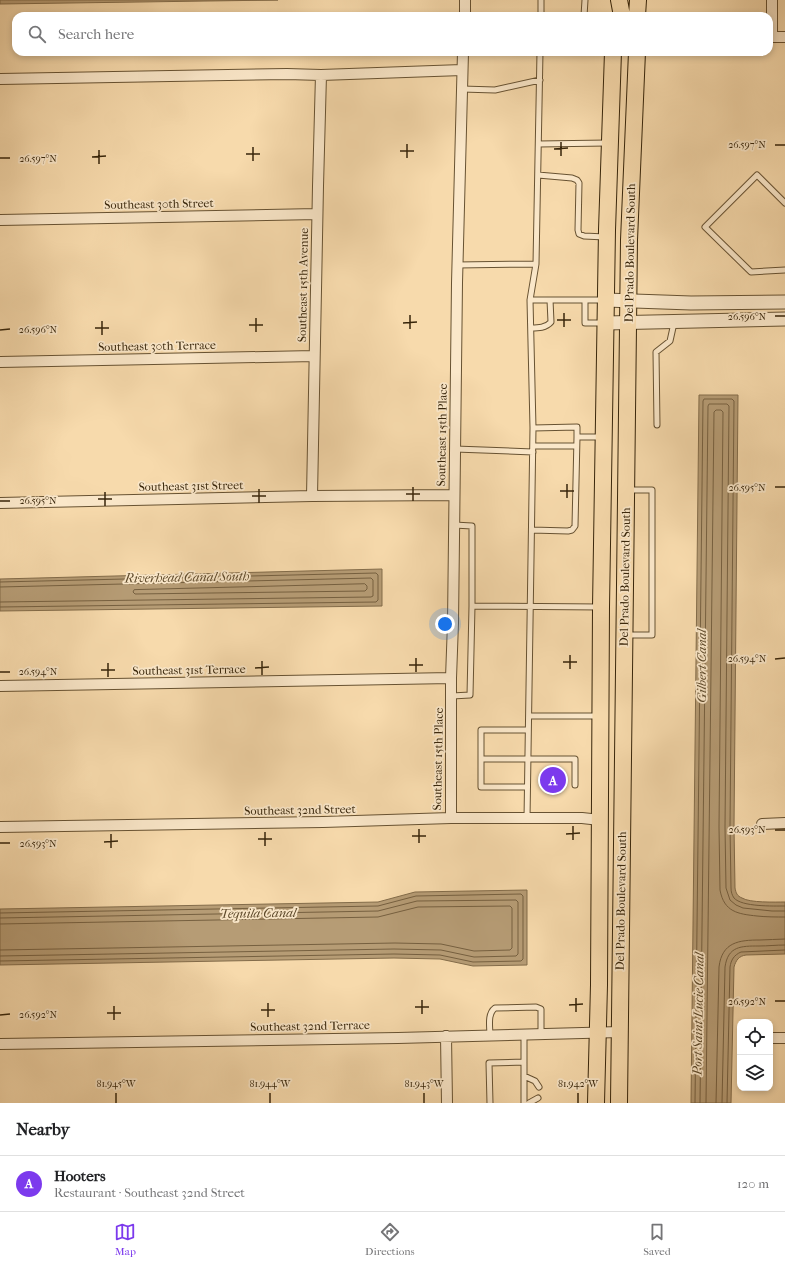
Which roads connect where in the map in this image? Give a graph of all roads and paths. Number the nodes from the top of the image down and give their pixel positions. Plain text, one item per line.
1 (465, 0) edge
2 (541, 0) edge
3 (585, 0) edge
4 (614, 0) edge
5 (619, 0) edge
6 (638, 0) edge
7 (772, 0) edge
8 (465, 12) edge
9 (541, 12) edge
10 (584, 12) edge
11 (614, 12) edge
12 (621, 12) edge
13 (637, 12) edge
14 (771, 12) edge
15 (773, 37) edge
16 (785, 37) edge
17 (463, 56) edge
18 (540, 56) edge
19 (613, 56) edge
20 (637, 56) edge
21 (462, 70) junction
22 (321, 75) junction
23 (0, 79) edge
24 (540, 80) junction
25 (462, 89) junction
26 (610, 143) junction
27 (538, 144) junction
28 (538, 175) junction
29 (785, 203) edge
30 (317, 214) junction
31 (0, 220) edge
32 (607, 237) junction
33 (536, 264) junction
34 (457, 265) junction
35 (785, 270) edge
36 (530, 300) junction
37 (550, 300) junction
38 (584, 300) junction
39 (606, 300) junction
40 (628, 301) junction
41 (785, 302) edge
42 (785, 319) edge
43 (674, 322) junction
44 (606, 323) junction
45 (628, 323) junction
46 (531, 328) junction
47 (314, 356) junction
48 (0, 362) edge
49 (657, 425) dead end
50 (533, 428) junction
51 (577, 437) junction
52 (604, 437) junction
53 (576, 446) junction
54 (455, 449) junction
55 (533, 449) junction
56 (626, 490) junction
57 (454, 495) junction
58 (312, 496) junction
59 (0, 503) edge
60 (454, 525) junction
61 (532, 530) junction
62 (472, 606) junction
63 (530, 606) junction
64 (601, 607) junction
65 (624, 634) junction
66 (451, 678) junction
67 (0, 686) edge
68 (452, 696) junction
69 (529, 716) junction
70 (600, 716) junction
71 (528, 730) junction
72 (481, 759) junction
73 (528, 759) junction
74 (575, 785) dead end
75 (527, 787) junction
76 (450, 818) junction
77 (527, 819) junction
78 (600, 820) junction
79 (785, 823) edge
80 (762, 824) dead end
81 (0, 827) edge
82 (622, 850) junction
83 (620, 1032) junction
84 (597, 1033) junction
85 (524, 1034) junction
86 (541, 1034) junction
87 (446, 1036) junction
88 (490, 1036) junction
89 (773, 1038) edge
90 (785, 1038) edge
91 (0, 1044) edge
92 (524, 1062) junction
93 (524, 1076) junction
94 (538, 1087) dead end
95 (538, 1098) dead end
96 (447, 1103) edge
97 (490, 1103) edge
98 (524, 1103) edge
99 (529, 1103) edge
100 (596, 1103) edge
101 (619, 1103) edge

1 - 8 street
2 - 9 lane
3 - 10 lane
4 - 11 main road
5 - 12 main road
6 - 13 main road
7 - 14 street
15 - 16 street
17 - 21 street, Southeast 15th Place
18 - 24 lane
19 - 26 main road, Del Prado Boulevard South
20 - 40 main road, Del Prado Boulevard South
21 - 22 street
21 - 25 street, Southeast 15th Place
22 - 23 street
22 - 30 street, Southeast 15th Avenue
24 - 25 lane
24 - 27 lane
25 - 34 street, Southeast 15th Place
26 - 27 lane
26 - 32 main road, Del Prado Boulevard South
27 - 28 lane
28 - 32 lane
28 - 33 lane
29 - 35 lane
30 - 31 street, Southeast 30th Street
30 - 47 street, Southeast 15th Avenue
32 - 39 main road, Del Prado Boulevard South
33 - 34 lane
33 - 36 lane
34 - 54 street, Southeast 15th Place
36 - 37 lane
36 - 46 lane
37 - 38 lane
37 - 46 lane
38 - 39 lane
38 - 44 lane
39 - 40 street
39 - 44 main road, Del Prado Boulevard South
40 - 41 street
40 - 45 main road, Del Prado Boulevard South
42 - 43 street
43 - 45 street
43 - 49 lane
44 - 45 street
44 - 52 main road, Del Prado Boulevard South
45 - 56 main road, Del Prado Boulevard South
46 - 50 lane
47 - 48 street, Southeast 30th Terrace
47 - 58 street, Southeast 15th Avenue
50 - 51 lane
50 - 55 lane
51 - 52 lane
51 - 53 lane
52 - 64 main road, Del Prado Boulevard South
53 - 55 lane
53 - 61 lane
54 - 55 lane
54 - 57 street, Southeast 15th Place
55 - 61 lane
56 - 65 main road, Del Prado Boulevard South
56 - 65 lane
57 - 58 street, Southeast 31st Street
57 - 60 street, Southeast 15th Place
58 - 59 street, Southeast 31st Street
60 - 62 lane
60 - 66 street, Southeast 15th Place
61 - 63 lane
62 - 63 lane
62 - 68 lane
63 - 64 lane
63 - 69 lane
64 - 70 main road, Del Prado Boulevard South
65 - 82 main road, Del Prado Boulevard South
66 - 67 street, Southeast 31st Terrace
66 - 68 street, Southeast 15th Place
68 - 76 street, Southeast 15th Place
69 - 70 lane
69 - 71 lane
70 - 78 main road, Del Prado Boulevard South
71 - 72 lane
71 - 73 lane
72 - 73 lane
72 - 75 lane
73 - 74 lane
73 - 75 lane
75 - 77 lane
76 - 77 street, Southeast 32nd Street
76 - 81 street, Southeast 32nd Street
77 - 78 street, Southeast 32nd Street
78 - 82 main road
78 - 84 main road, Del Prado Boulevard South
79 - 80 street
82 - 83 main road, Del Prado Boulevard South
83 - 84 street, Southeast 32nd Terrace
83 - 101 main road, Del Prado Boulevard South
84 - 86 street, Southeast 32nd Terrace
84 - 100 main road, Del Prado Boulevard South
85 - 86 street, Southeast 32nd Terrace
85 - 88 street, Southeast 32nd Terrace
85 - 92 lane
86 - 88 lane
87 - 88 street, Southeast 32nd Terrace
87 - 91 street, Southeast 32nd Terrace
87 - 96 street
89 - 90 street
92 - 93 lane
92 - 97 lane
93 - 94 lane
93 - 98 lane
95 - 99 lane

